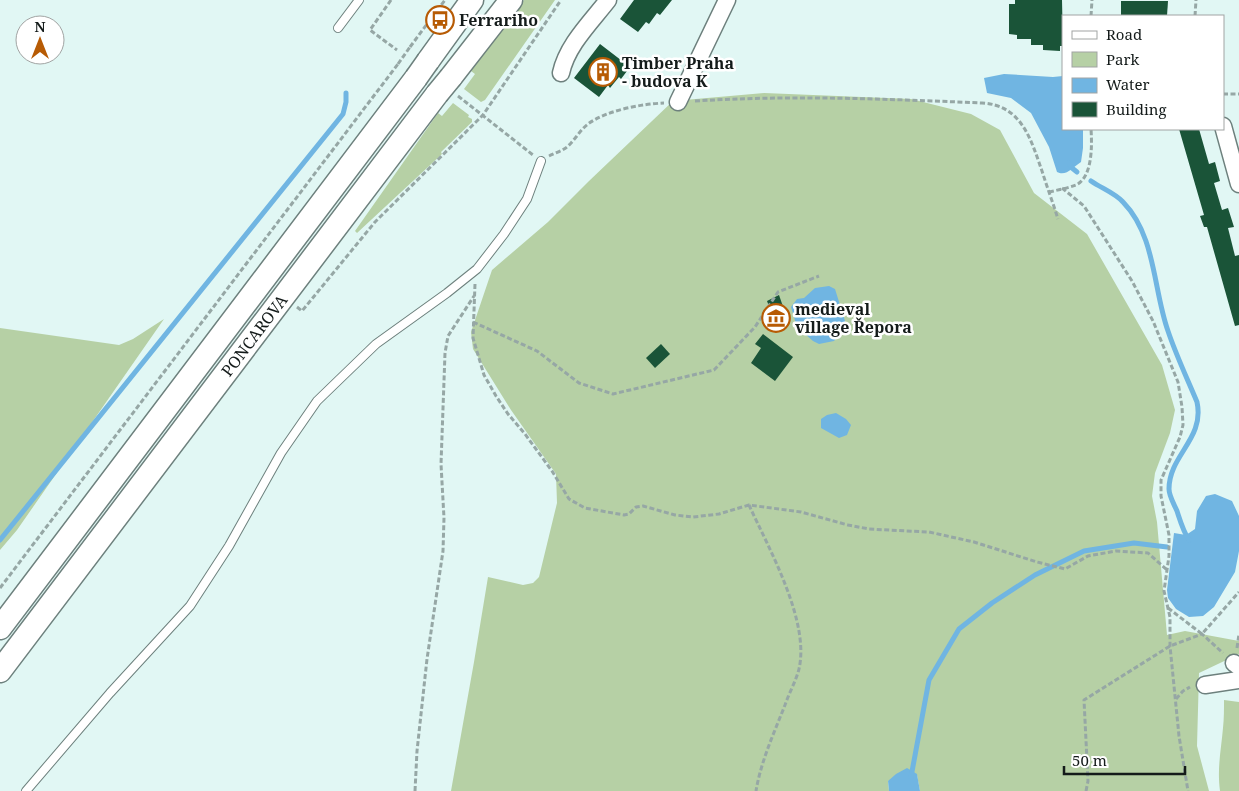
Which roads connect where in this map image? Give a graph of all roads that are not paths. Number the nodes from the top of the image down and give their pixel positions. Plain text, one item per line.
1 (359, 0) edge
2 (472, 0) edge
3 (510, 0) edge
4 (608, 0) edge
5 (728, 0) edge
6 (338, 28) dead end
7 (561, 73) dead end
8 (678, 102) road end
9 (1224, 130) edge
10 (540, 161) road end
11 (1239, 184) edge
12 (0, 628) edge
13 (0, 671) edge
14 (1239, 680) edge
15 (1205, 685) dead end
16 (26, 791) edge

1 - 6 lane
2 - 12 main road, PONCAROVA
3 - 13 main road, PONCAROVA
4 - 7 street
5 - 8 street
9 - 11 street
10 - 16 lane
14 - 15 street

